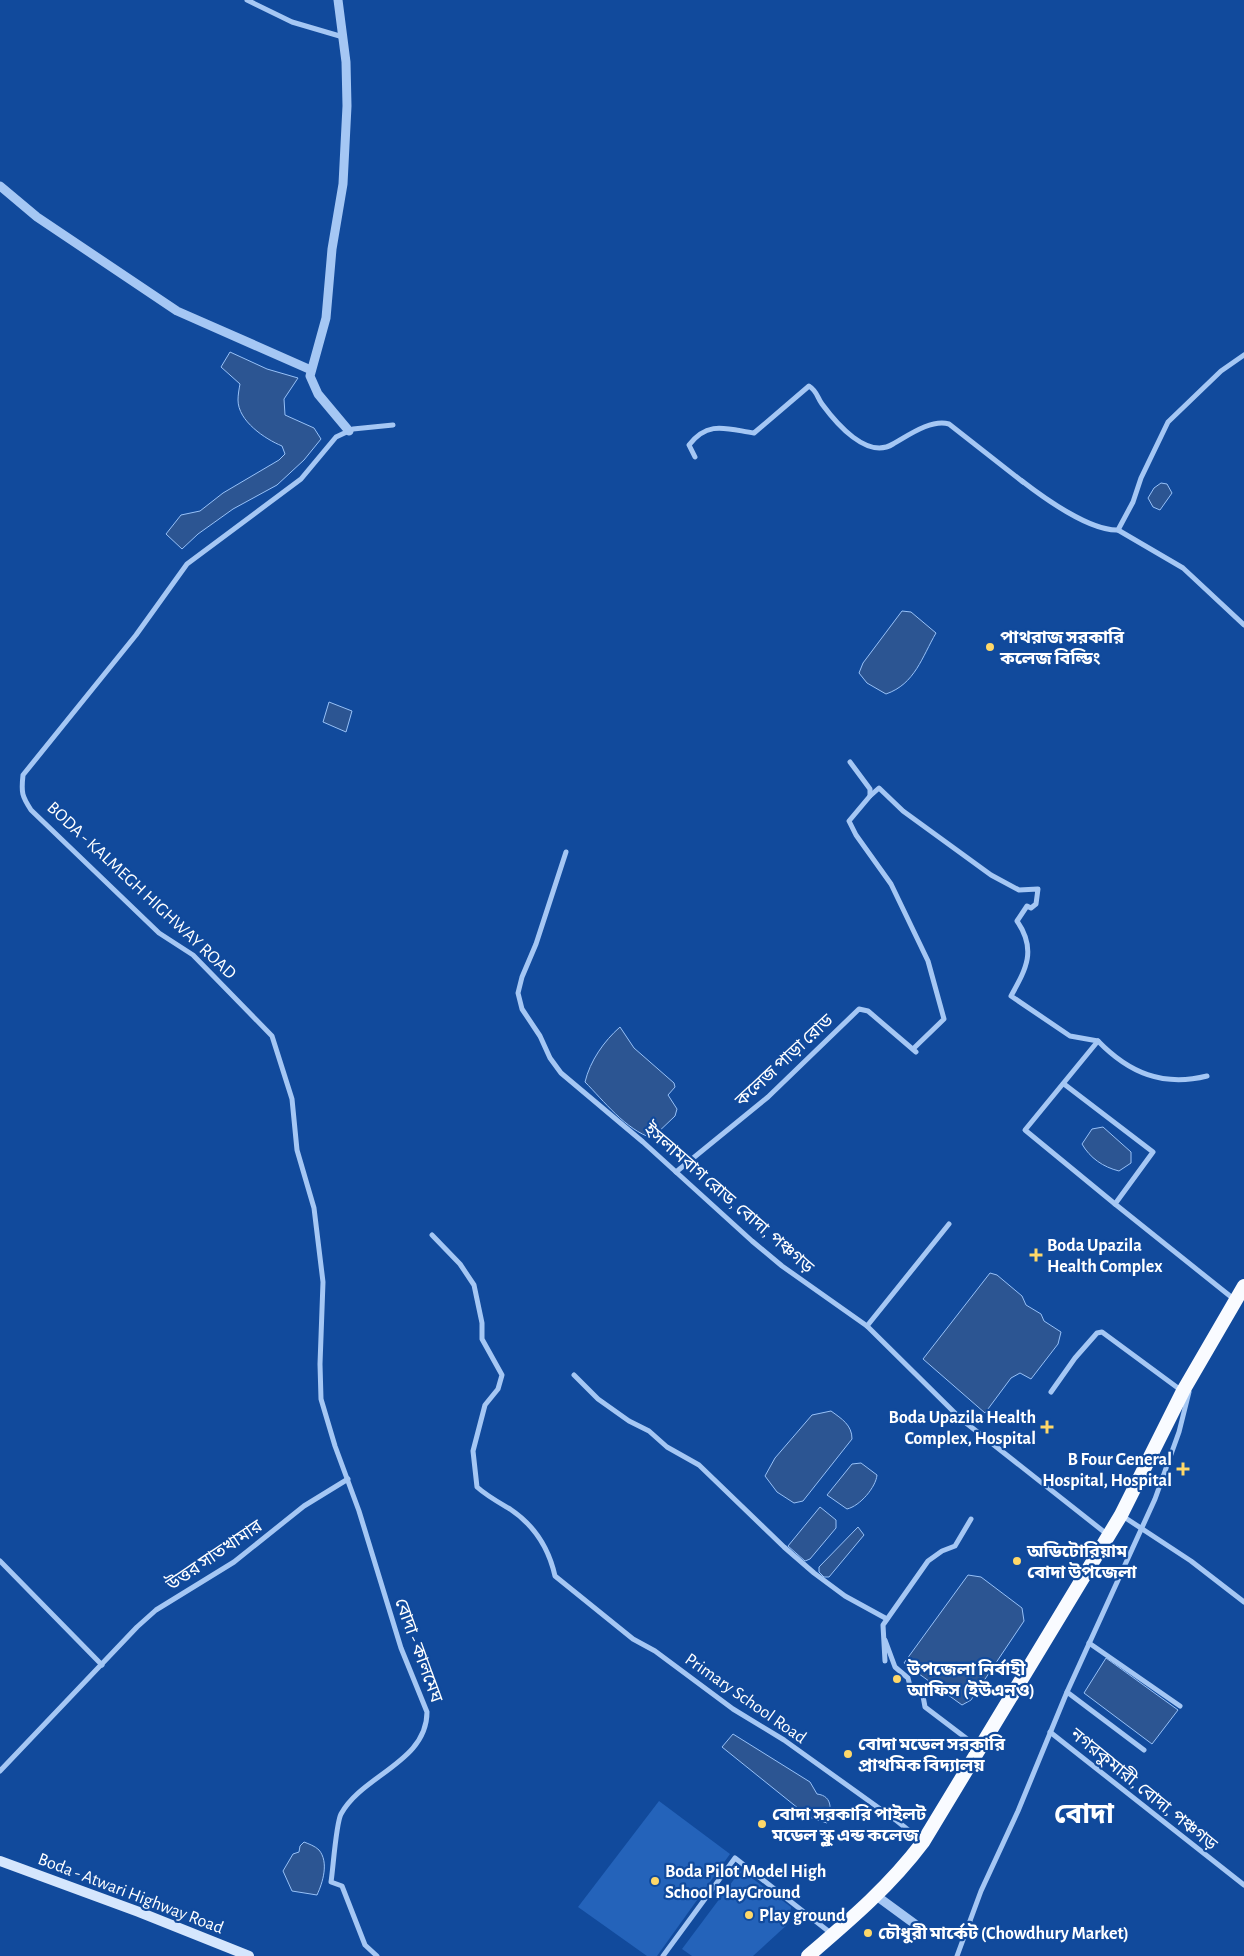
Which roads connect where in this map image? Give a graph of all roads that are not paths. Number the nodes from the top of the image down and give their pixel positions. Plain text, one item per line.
1 (248, 0) edge
2 (338, 0) edge
3 (343, 37) junction
4 (0, 186) edge
5 (1244, 355) edge
6 (311, 370) junction
7 (393, 425) dead end
8 (349, 430) junction
9 (696, 457) dead end
10 (1118, 530) junction
11 (1244, 624) edge
12 (850, 762) dead end
13 (870, 796) junction
14 (566, 852) dead end
15 (1098, 1041) junction
16 (1207, 1076) dead end
17 (1064, 1084) dead end
18 (676, 1172) junction
19 (1114, 1204) junction
20 (949, 1224) dead end
21 (432, 1235) dead end
22 (1241, 1294) edge
23 (867, 1326) junction
24 (1194, 1372) junction
25 (574, 1375) dead end
26 (1183, 1391) junction
27 (1051, 1392) dead end
28 (321, 1399) joint
29 (348, 1479) junction
30 (1121, 1515) junction
31 (971, 1519) dead end
32 (1142, 1527) junction
33 (1109, 1536) junction
34 (0, 1560) edge
35 (1244, 1602) edge
36 (887, 1620) junction
37 (883, 1638) junction
38 (1088, 1643) junction
39 (885, 1661) dead end
40 (102, 1665) junction
41 (1067, 1692) junction
42 (1180, 1706) dead end
43 (1050, 1732) junction
44 (979, 1748) junction
45 (1144, 1750) dead end
46 (0, 1771) edge
47 (923, 1842) junction
48 (0, 1861) edge
49 (1244, 1885) edge
50 (878, 1897) dead end
51 (833, 1934) junction
52 (920, 1934) dead end
53 (250, 1956) edge
54 (377, 1956) edge
55 (663, 1956) edge
56 (808, 1956) edge
57 (957, 1956) edge

1 - 3 street
2 - 3 street
3 - 6 street
4 - 6 street
5 - 10 street
6 - 8 street
7 - 8 street
8 - 28 street, BODA - KALMEGH HIGHWAY ROAD
9 - 10 street
10 - 11 street
12 - 13 street
13 - 15 street
13 - 18 street, কলেজ পাড়া রোড
14 - 18 street, ইসলামবাগ রোড, বোদা, পঞ্চগড়
15 - 16 street
15 - 19 street
17 - 19 street
18 - 23 street, ইসলামবাগ রোড, বোদা, পঞ্চগড়
19 - 22 street
20 - 23 street
21 - 47 street, Primary School Road
22 - 24 highway
23 - 33 street, ইসলামবাগ রোড, বোদা, পঞ্চগড়
24 - 26 highway
24 - 32 street
25 - 36 street
26 - 27 street
26 - 30 highway
28 - 29 street, বোদা - কালমেঘ
29 - 40 street, উত্তর সাতখামার
29 - 54 street, বোদা - কালমেঘ
30 - 32 street
30 - 33 highway
31 - 36 street
32 - 35 street
32 - 38 street
33 - 44 highway
34 - 40 street
36 - 37 street
37 - 39 street
37 - 44 street
38 - 41 street
38 - 42 street
40 - 46 street, উত্তর সাতখামার
41 - 43 street
41 - 45 street
43 - 49 street, নগরকুমারী, বোদা, পঞ্চগড়
43 - 57 street
44 - 47 highway
47 - 51 highway
48 - 53 main road, Boda - Atwari Highway Road
50 - 52 street
51 - 55 street
51 - 56 highway

